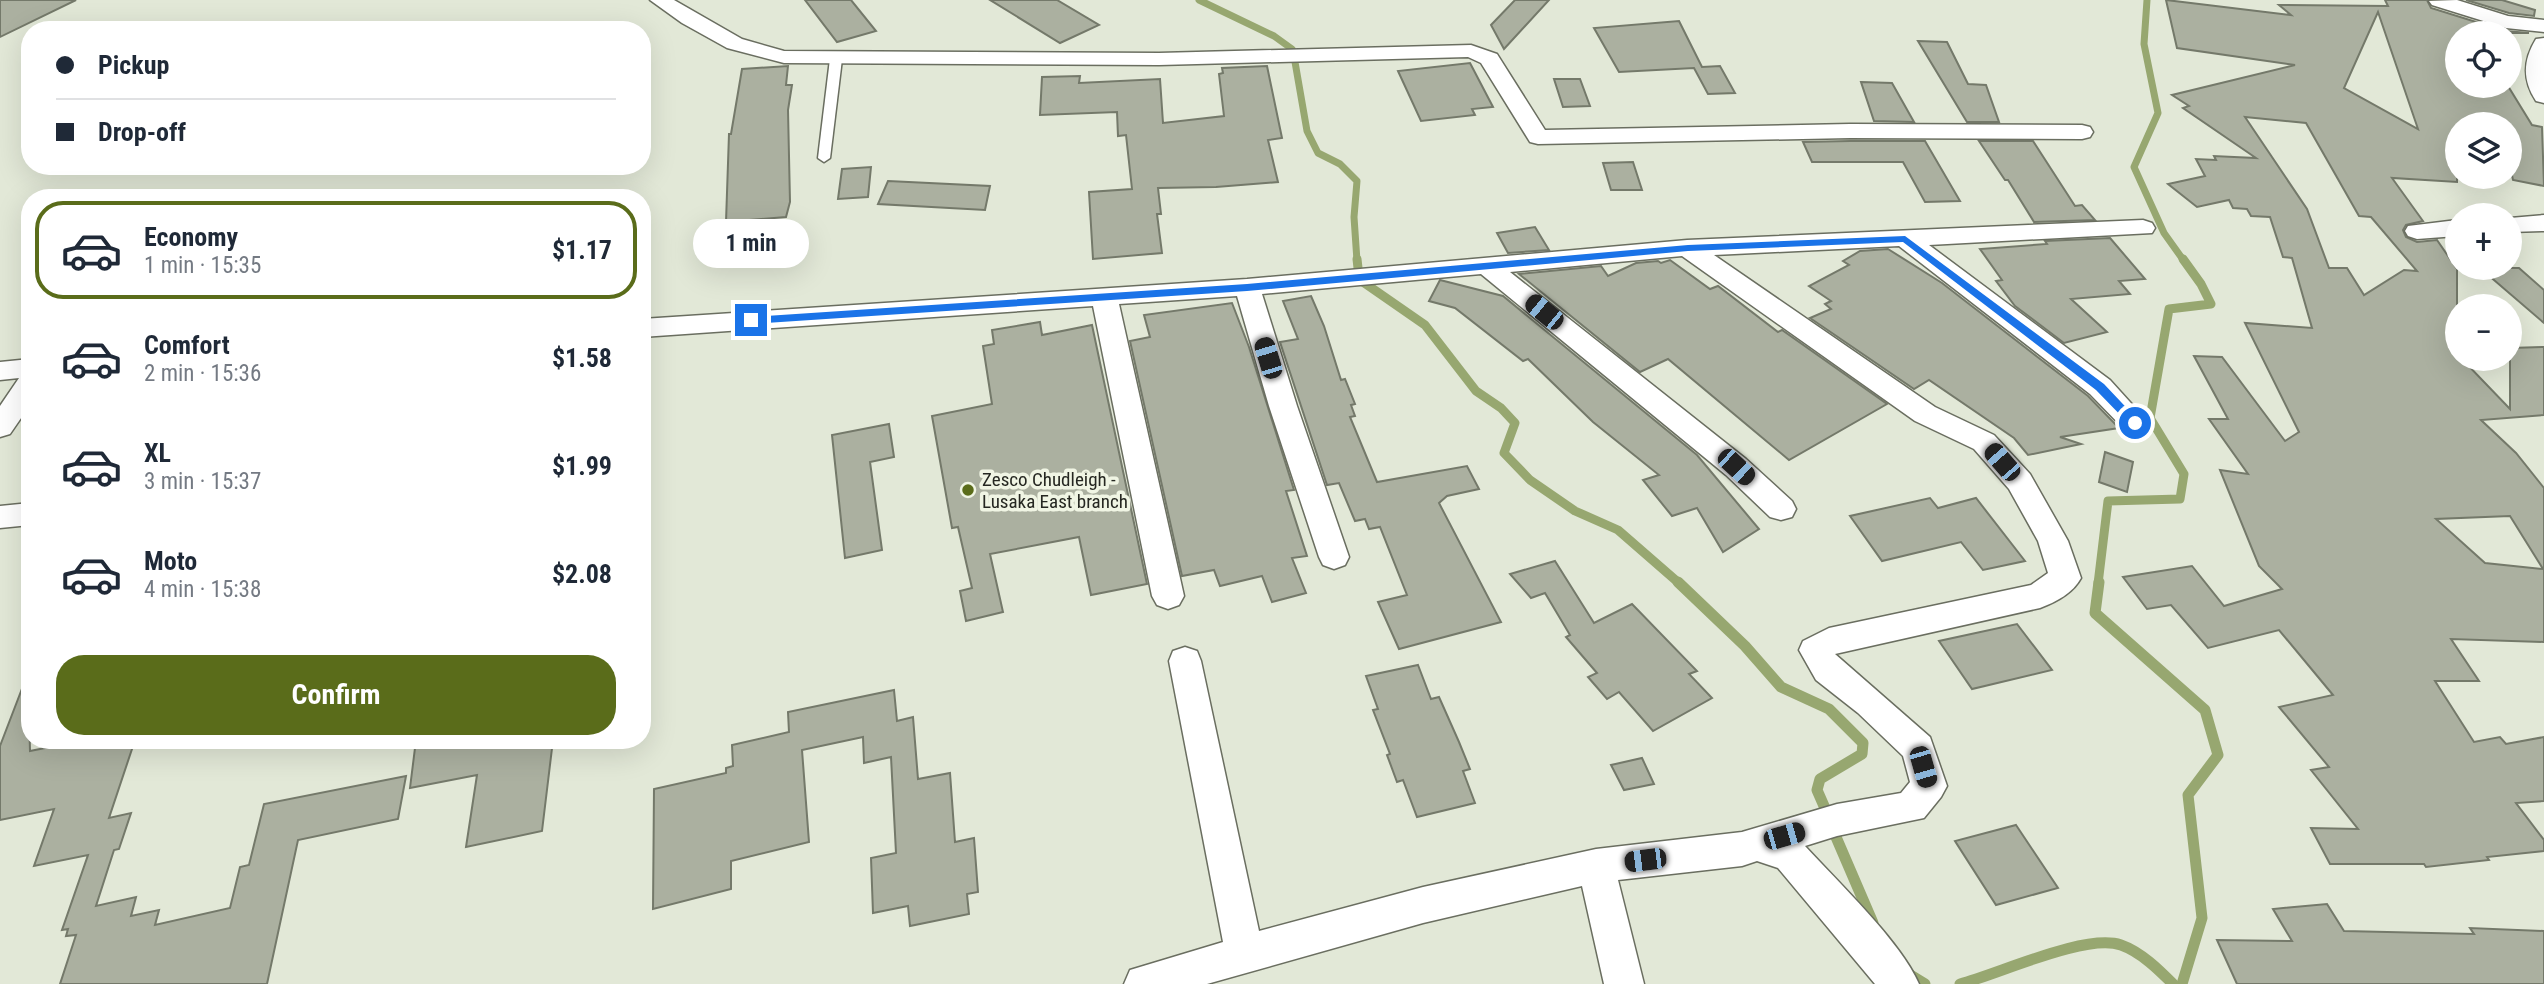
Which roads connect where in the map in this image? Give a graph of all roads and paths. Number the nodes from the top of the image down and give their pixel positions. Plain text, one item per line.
1 (660, 0) edge
2 (2439, 1) edge
3 (2544, 26) edge
4 (2544, 44) edge
5 (836, 59) junction
6 (2544, 96) edge
7 (2082, 132) dead end
8 (824, 158) dead end
9 (2544, 223) edge
10 (2522, 224) edge
11 (2143, 228) dead end
12 (2445, 229) edge
13 (2417, 231) dead end
14 (1905, 239) junction
15 (1688, 248) junction
16 (1485, 265) junction
17 (1247, 287) junction
18 (1104, 297) junction
19 (651, 327) edge
20 (21, 369) edge
21 (0, 371) edge
22 (21, 397) edge
23 (2135, 423) dead end
24 (0, 427) edge
25 (1782, 509) dead end
26 (21, 515) edge
27 (0, 517) edge
28 (1334, 557) dead end
29 (1168, 596) dead end
30 (1185, 661) dead end
31 (1757, 844) junction
32 (1597, 866) junction
33 (1245, 954) junction
34 (1144, 984) edge
35 (1624, 984) edge
36 (1899, 984) edge

1 - 5 street
2 - 3 street
4 - 6 street
5 - 7 street
5 - 8 lane
9 - 10 street
11 - 14 street
12 - 13 street
14 - 15 street
14 - 23 street
15 - 16 street
15 - 31 street
16 - 17 street
16 - 25 street
17 - 18 street
17 - 28 street
18 - 19 street
18 - 29 street
20 - 21 street
22 - 24 street
26 - 27 street
30 - 33 street
31 - 32 street
31 - 36 street
32 - 33 street
32 - 35 street
33 - 34 street

